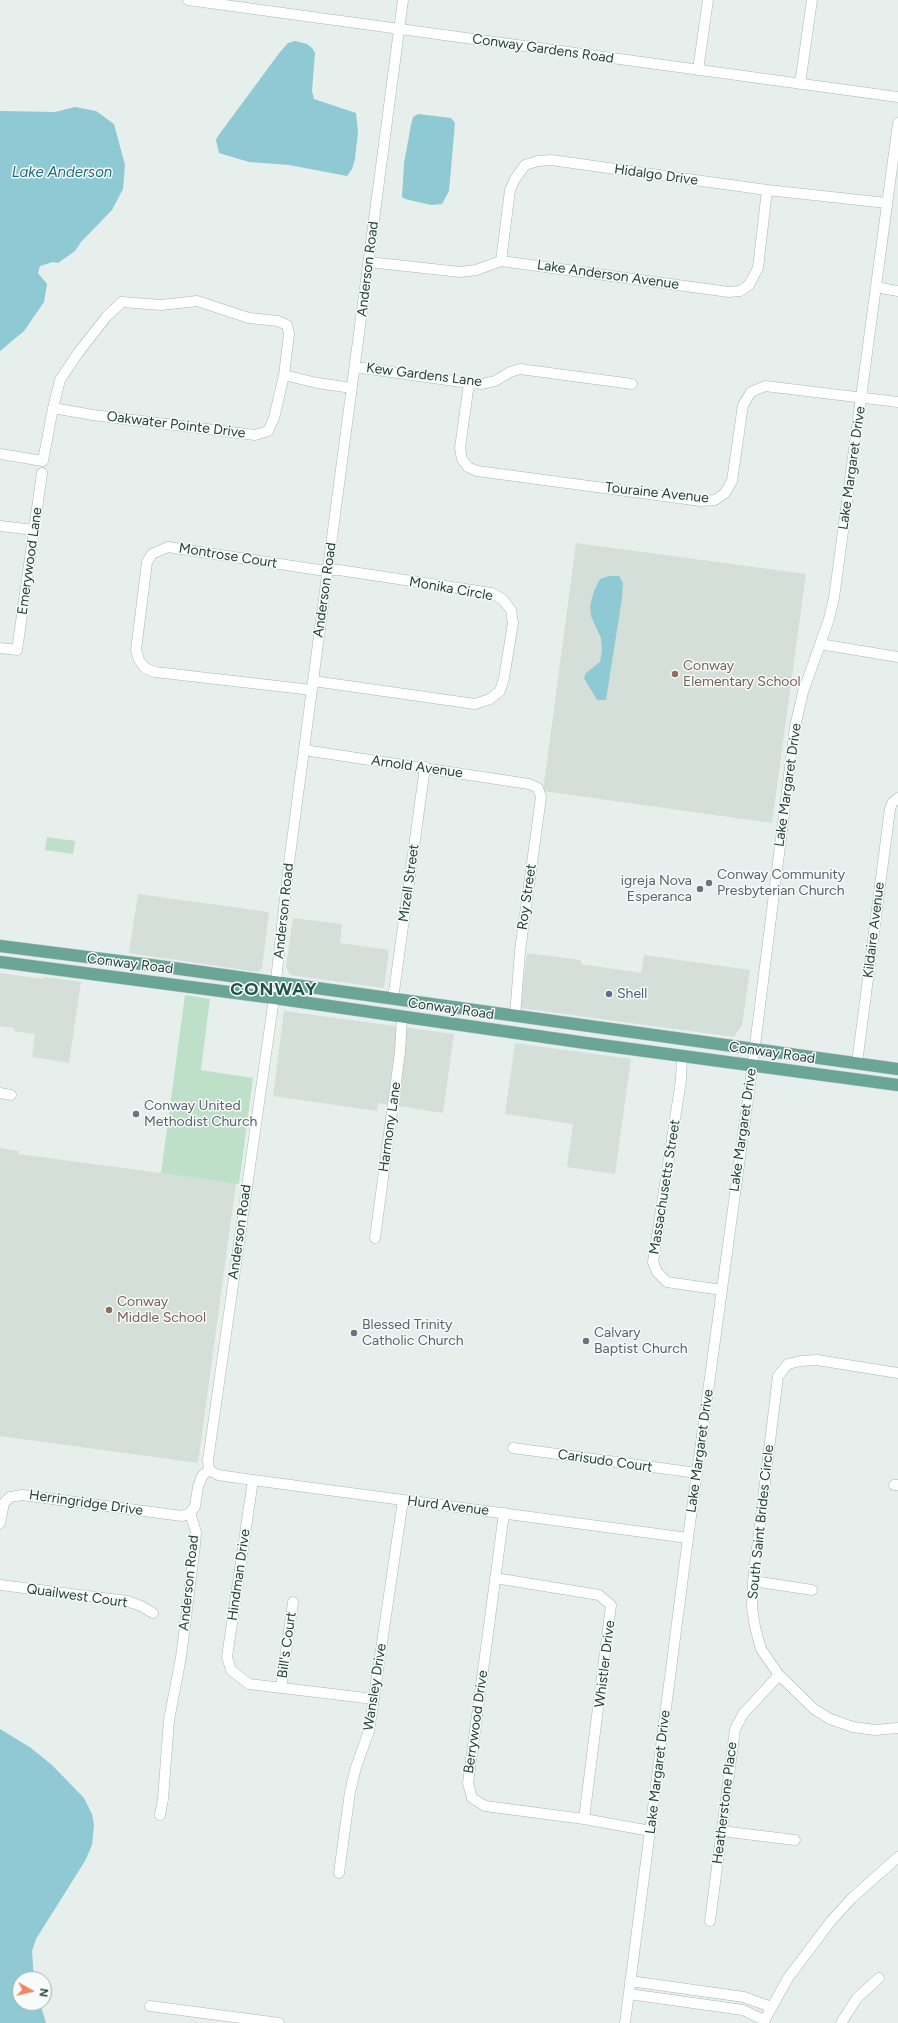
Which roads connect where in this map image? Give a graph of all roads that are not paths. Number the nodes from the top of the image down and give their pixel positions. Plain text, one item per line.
1 (188, 0) edge
2 (404, 0) edge
3 (708, 0) edge
4 (812, 0) edge
5 (399, 30) junction
6 (698, 70) junction
7 (800, 84) junction
8 (898, 97) edge
9 (898, 123) edge
10 (767, 190) junction
11 (891, 197) edge
12 (501, 260) junction
13 (369, 262) junction
14 (876, 287) junction
15 (898, 290) edge
16 (355, 367) junction
17 (284, 376) junction
18 (469, 383) junction
19 (632, 384) dead end
20 (352, 388) junction
21 (861, 398) junction
22 (898, 402) edge
23 (53, 408) junction
24 (0, 454) edge
25 (42, 473) dead end
26 (0, 526) edge
27 (34, 530) junction
28 (328, 570) junction
29 (820, 644) junction
30 (0, 648) edge
31 (898, 657) edge
32 (313, 686) junction
33 (304, 750) junction
34 (425, 767) junction
35 (529, 784) joint
36 (897, 799) edge
37 (0, 946) edge
38 (102, 959) junction
39 (0, 962) edge
40 (94, 974) junction
41 (276, 982) junction
42 (274, 998) junction
43 (394, 999) junction
44 (441, 1006) junction
45 (515, 1016) junction
46 (402, 1017) junction
47 (754, 1049) junction
48 (682, 1056) junction
49 (858, 1063) junction
50 (752, 1065) junction
51 (898, 1068) edge
52 (898, 1085) edge
53 (0, 1093) edge
54 (11, 1095) dead end
55 (375, 1238) dead end
56 (722, 1290) junction
57 (898, 1373) edge
58 (513, 1448) dead end
59 (209, 1470) junction
60 (697, 1473) junction
61 (253, 1480) junction
62 (403, 1500) junction
63 (190, 1513) junction
64 (504, 1513) junction
65 (0, 1523) edge
66 (688, 1538) junction
67 (495, 1578) junction
68 (753, 1581) junction
69 (0, 1585) edge
70 (812, 1590) dead end
71 (293, 1602) dead end
72 (153, 1613) dead end
73 (779, 1675) junction
74 (281, 1688) junction
75 (374, 1699) junction
76 (898, 1728) edge
77 (160, 1815) dead end
78 (584, 1819) junction
79 (651, 1830) junction
80 (721, 1832) junction
81 (795, 1840) dead end
82 (898, 1857) edge
83 (339, 1873) dead end
84 (710, 1921) dead end
85 (879, 1978) dead end
86 (630, 1981) junction
87 (629, 1994) junction
88 (150, 2006) dead end
89 (771, 2007) junction
90 (764, 2022) edge
91 (275, 2023) edge
92 (625, 2023) edge
93 (840, 2023) edge

1 - 5 street, Conway Gardens Road
2 - 5 street, Anderson Road
3 - 6 street
4 - 7 street
5 - 6 street, Conway Gardens Road
5 - 13 street, Anderson Road
6 - 7 street, Conway Gardens Road
7 - 8 street, Conway Gardens Road
9 - 11 street, Lake Margaret Drive
10 - 11 street, Hidalgo Drive
10 - 12 street, Hidalgo Drive
10 - 12 street, Lake Anderson Avenue
11 - 14 street, Lake Margaret Drive
12 - 13 street, Lake Anderson Avenue
13 - 16 street, Anderson Road
14 - 15 street
14 - 21 street, Lake Margaret Drive
16 - 18 street, Kew Gardens Lane
16 - 20 street, Anderson Road
17 - 20 street
17 - 23 street, Oakwater Pointe Drive
17 - 23 street
18 - 19 street, Kew Gardens Lane
18 - 21 street, Touraine Avenue
20 - 28 street, Anderson Road
21 - 22 street, Touraine Avenue
21 - 29 street, Lake Margaret Drive
23 - 24 street
25 - 27 street, Emerywood Lane
26 - 27 street
27 - 30 street, Emerywood Lane
28 - 32 street, Anderson Road
28 - 32 street, Monika Circle
28 - 32 street, Montrose Court
29 - 31 street
29 - 47 street, Lake Margaret Drive
32 - 33 street, Anderson Road
33 - 34 street, Arnold Avenue
33 - 41 street, Anderson Road
34 - 35 street, Arnold Avenue
34 - 43 street, Mizell Street
35 - 45 street, Roy Street
36 - 49 street, Kildaire Avenue
37 - 38 main road, Conway Road
38 - 40 street
38 - 41 main road, Conway Road
39 - 40 main road, Conway Road
40 - 42 main road, Conway Road
41 - 42 street, Anderson Road
41 - 43 main road, Conway Road
42 - 46 main road, Conway Road
42 - 59 street, Anderson Road
43 - 44 main road, Conway Road
44 - 45 main road, Conway Road
44 - 46 main road
45 - 47 main road, Conway Road
46 - 48 main road, Conway Road
46 - 55 street, Harmony Lane
47 - 49 main road, Conway Road
47 - 50 street, Lake Margaret Drive
48 - 50 main road, Conway Road
48 - 56 street, Massachusetts Street
49 - 51 main road, Conway Road
50 - 52 main road, Conway Road
50 - 56 street, Lake Margaret Drive
53 - 54 street
56 - 60 street, Lake Margaret Drive
57 - 68 street, South Saint Brides Circle
58 - 60 street, Carisudo Court
59 - 61 street, Hurd Avenue
59 - 63 street
60 - 66 street, Lake Margaret Drive
61 - 62 street, Hurd Avenue
61 - 74 street, Hindman Drive
62 - 64 street, Hurd Avenue
62 - 75 street, Wansley Drive
63 - 65 street, Herringridge Drive
63 - 77 street, Anderson Road
64 - 66 street, Hurd Avenue
64 - 67 street, Berrywood Drive
66 - 79 street, Lake Margaret Drive
67 - 78 street, Whistler Drive
67 - 78 street, Berrywood Drive
68 - 70 street
68 - 73 street, South Saint Brides Circle
69 - 72 street, Quailwest Court
71 - 74 street, Bill's Court
73 - 76 street, South Saint Brides Circle
73 - 80 street, Heatherstone Place
74 - 75 street
75 - 83 street, Wansley Drive
78 - 79 street, Berrywood Drive
79 - 86 street, Lake Margaret Drive
80 - 81 street
80 - 84 street, Heatherstone Place
82 - 89 street
85 - 93 street
86 - 87 street, Lake Margaret Drive
86 - 89 street
87 - 90 street
87 - 92 street, Lake Margaret Drive
88 - 91 street
89 - 90 street

